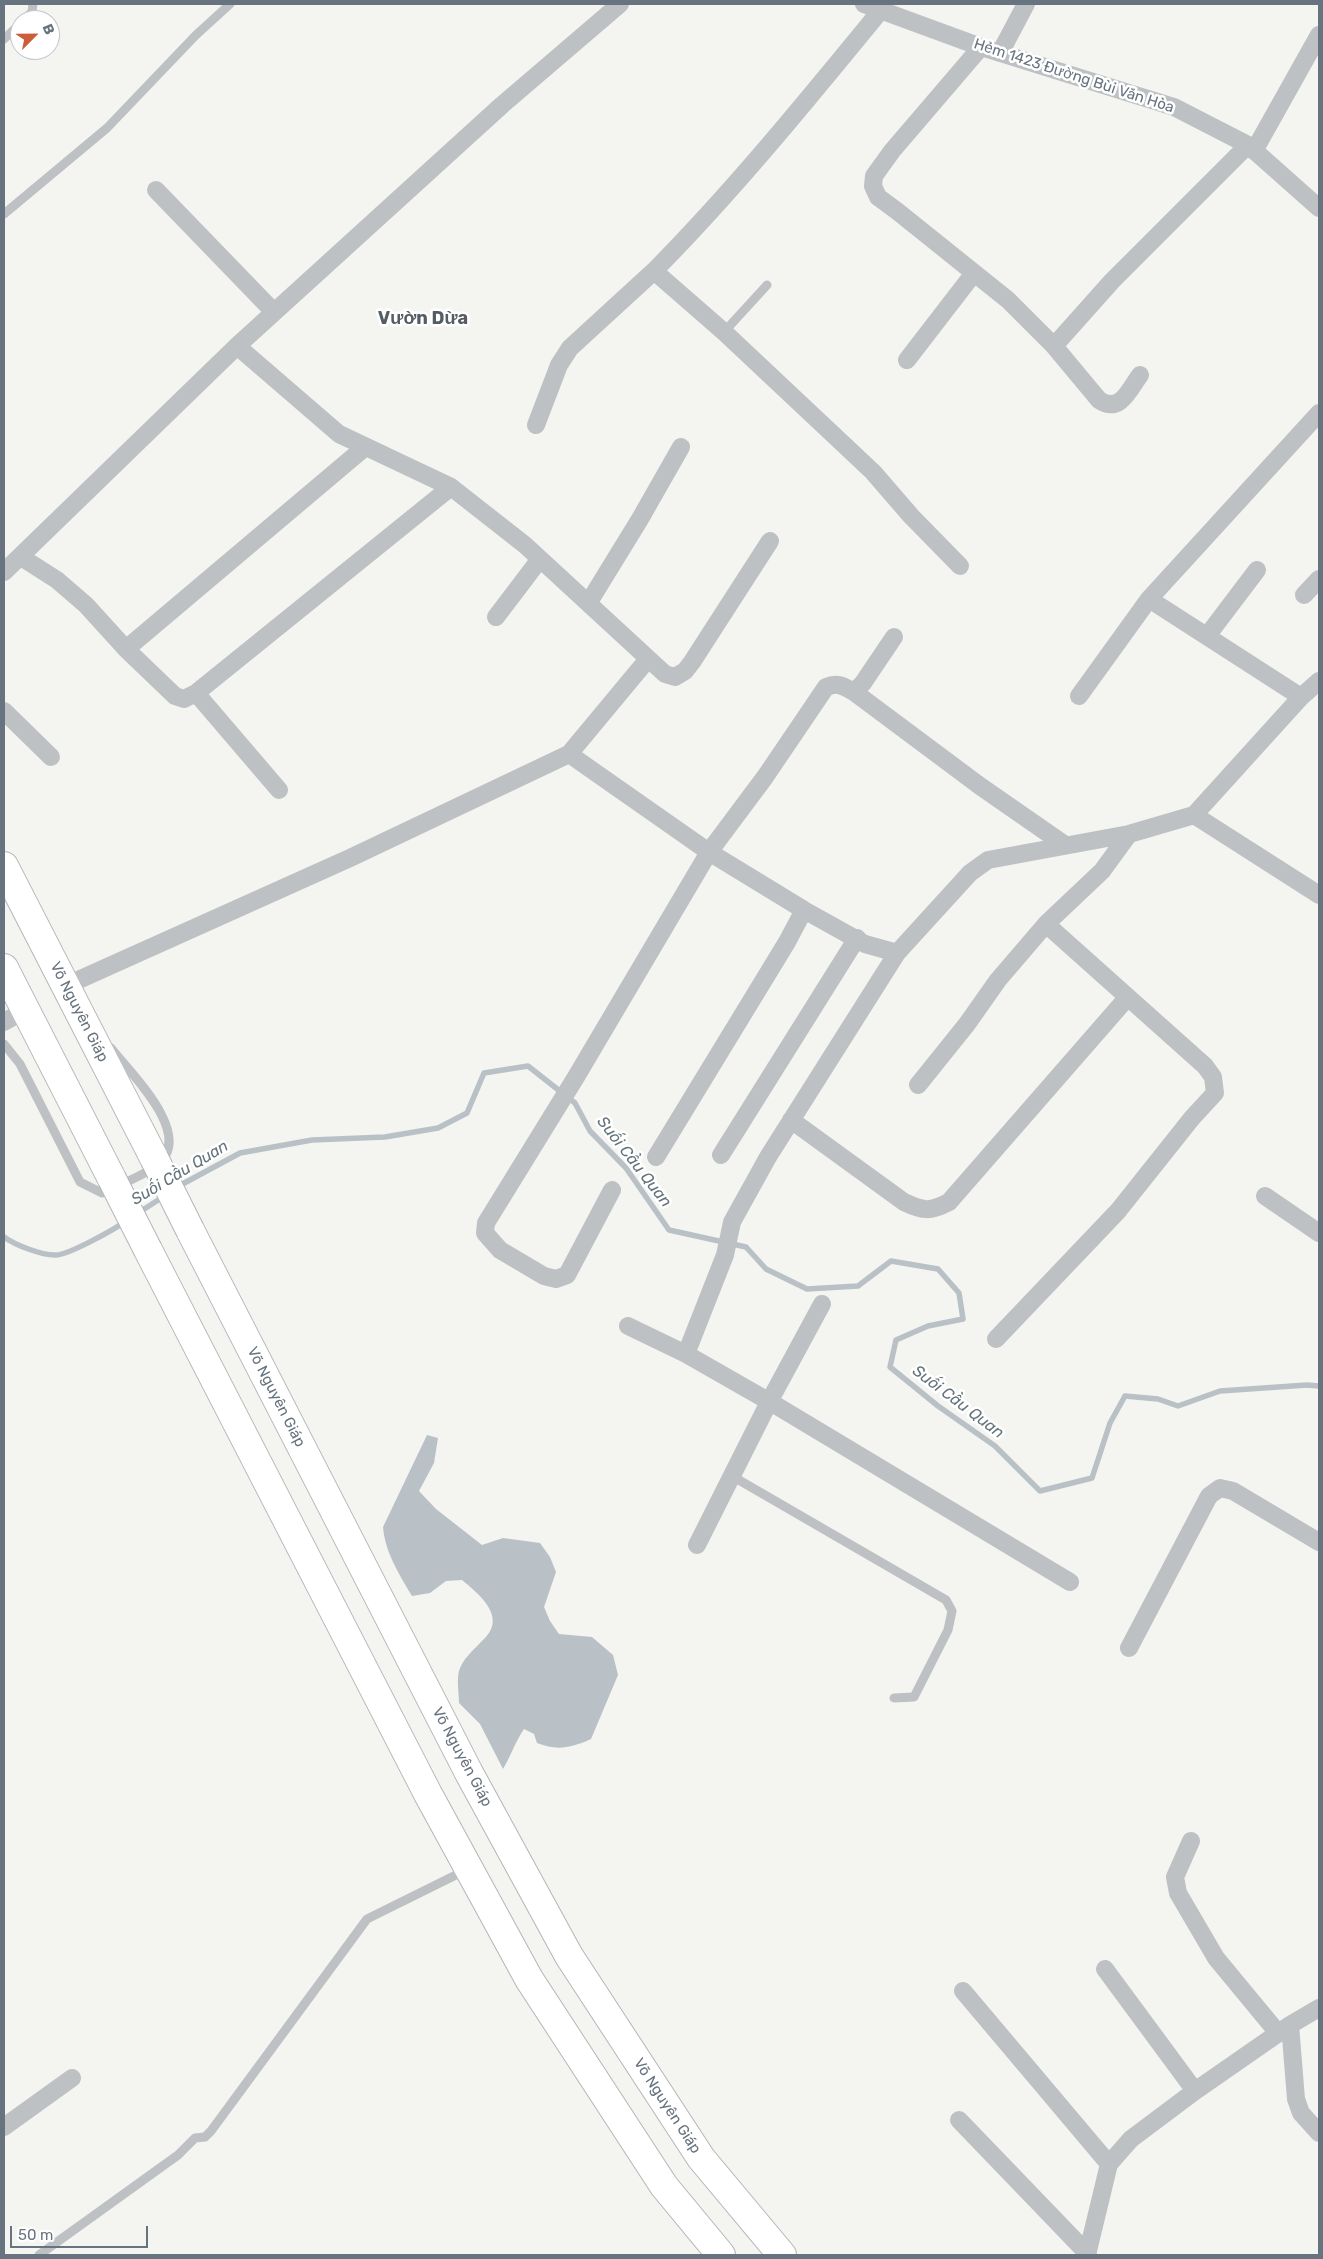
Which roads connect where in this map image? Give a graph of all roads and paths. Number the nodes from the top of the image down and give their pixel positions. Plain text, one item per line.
1 (230, 4) edge
2 (620, 4) edge
3 (864, 4) edge
4 (1026, 4) edge
5 (881, 10) junction
6 (1319, 35) edge
7 (981, 47) junction
8 (1000, 53) junction
9 (1251, 148) junction
10 (156, 190) dead end
11 (1319, 208) edge
12 (4, 214) edge
13 (654, 271) junction
14 (974, 273) junction
15 (767, 284) dead end
16 (274, 312) junction
17 (724, 332) junction
18 (238, 346) junction
19 (1054, 346) junction
20 (907, 360) dead end
21 (1140, 375) dead end
22 (1319, 412) edge
23 (536, 425) dead end
24 (681, 447) dead end
25 (364, 448) junction
26 (451, 488) junction
27 (770, 542) dead end
28 (21, 557) junction
29 (540, 559) junction
30 (960, 566) dead end
31 (1257, 570) dead end
32 (4, 572) edge
33 (1319, 578) edge
34 (1304, 595) dead end
35 (1149, 599) junction
36 (589, 602) junction
37 (496, 617) dead end
38 (1207, 636) junction
39 (894, 637) dead end
40 (126, 649) junction
41 (648, 659) junction
42 (1318, 685) edge
43 (854, 692) junction
44 (196, 693) junction
45 (1079, 696) dead end
46 (1301, 697) junction
47 (4, 711) edge
48 (570, 754) junction
49 (51, 757) dead end
50 (279, 790) dead end
51 (1194, 815) junction
52 (1129, 834) junction
53 (1065, 845) junction
54 (710, 852) junction
55 (4, 866) edge
56 (1319, 895) edge
57 (804, 910) junction
58 (1046, 924) junction
59 (857, 938) junction
60 (897, 953) junction
61 (4, 968) edge
62 (70, 984) junction
63 (1127, 998) junction
64 (15, 1016) edge
65 (4, 1044) edge
66 (918, 1085) dead end
67 (792, 1120) junction
68 (721, 1155) dead end
69 (656, 1157) dead end
70 (612, 1190) dead end
71 (1265, 1196) dead end
72 (1319, 1233) edge
73 (822, 1304) dead end
74 (628, 1326) dead end
75 (996, 1339) dead end
76 (686, 1354) junction
77 (769, 1402) junction
78 (732, 1476) junction
79 (1319, 1542) edge
80 (697, 1545) dead end
81 (1070, 1582) dead end
82 (1129, 1648) dead end
83 (894, 1698) dead end
84 (1191, 1841) dead end
85 (468, 1869) junction
86 (1104, 1969) dead end
87 (963, 1991) dead end
88 (1319, 2008) edge
89 (1284, 2029) junction
90 (72, 2078) dead end
91 (1195, 2091) junction
92 (958, 2120) dead end
93 (4, 2127) edge
94 (1319, 2133) edge
95 (1109, 2164) junction
96 (39, 2255) edge
97 (722, 2255) edge
98 (782, 2255) edge
99 (1088, 2255) edge

1 - 12 lane
2 - 16 street
3 - 5 street, Hẻm 1423 Đường Bùi Văn Hòa
4 - 8 street
5 - 7 street, Hẻm 1423 Đường Bùi Văn Hòa
5 - 13 street
6 - 9 street
7 - 8 street, Hẻm 1423 Đường Bùi Văn Hòa
7 - 14 street
8 - 9 street, Hẻm 1423 Đường Bùi Văn Hòa
9 - 11 street, Hẻm 1423 Đường Bùi Văn Hòa
9 - 19 street
10 - 16 street
13 - 17 street
13 - 23 street
14 - 19 street
14 - 20 street
15 - 17 lane
16 - 18 street
17 - 30 street
18 - 25 street
18 - 28 street
19 - 21 street
22 - 35 street
24 - 36 street
25 - 26 street
25 - 40 street
26 - 29 street
26 - 44 street
27 - 41 street
28 - 32 street
28 - 40 street
29 - 36 street
29 - 37 street
31 - 38 street
33 - 34 street
35 - 38 street
35 - 45 street
36 - 41 street
38 - 46 street
39 - 43 street
40 - 44 street
41 - 48 street
42 - 46 street
43 - 53 street
43 - 54 street
44 - 50 street
46 - 51 street
47 - 49 street
48 - 54 street
48 - 62 street
51 - 52 street
51 - 56 street
52 - 53 street
52 - 58 street
53 - 60 street
54 - 57 street
54 - 70 street
55 - 62 highway, Võ Nguyên Giáp
57 - 59 street
57 - 69 street
58 - 63 street
58 - 66 street
59 - 60 street
59 - 68 street
60 - 67 street
61 - 64 highway
62 - 65 lane
62 - 98 highway, Võ Nguyên Giáp, bridge
63 - 67 street
63 - 75 street
64 - 85 highway, bridge
67 - 76 street
71 - 72 street
73 - 77 street
74 - 76 street
76 - 77 street
77 - 78 street
77 - 81 street
78 - 80 street
78 - 83 lane
79 - 82 street
84 - 89 street
85 - 96 lane
85 - 97 highway
86 - 91 street
87 - 95 street
88 - 89 street
89 - 91 street
89 - 94 street
90 - 93 street
91 - 95 street
92 - 99 street
95 - 99 street

